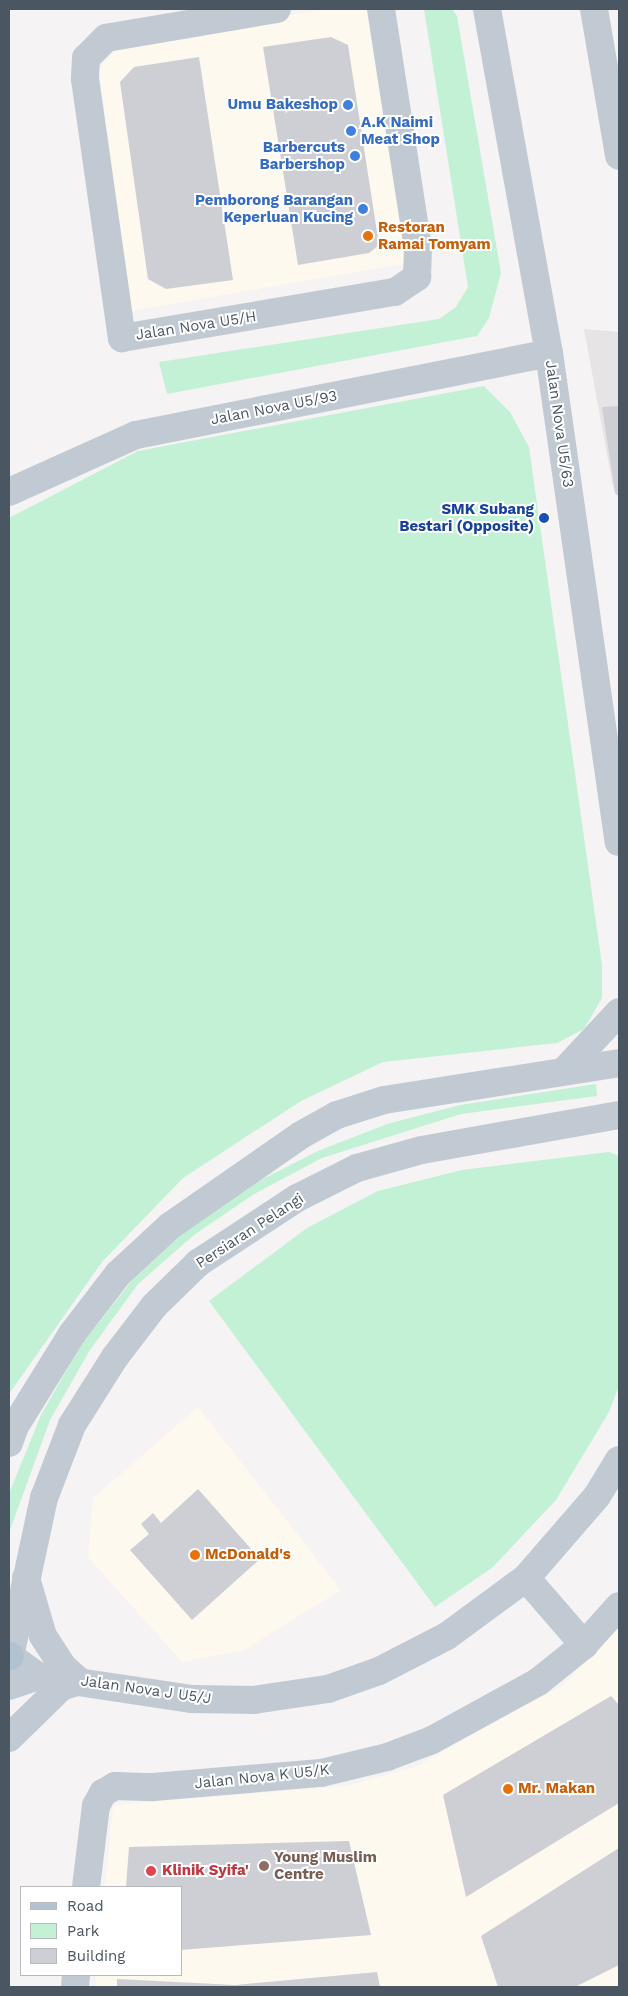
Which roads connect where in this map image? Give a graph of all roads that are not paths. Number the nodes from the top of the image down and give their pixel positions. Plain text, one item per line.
1 (277, 9) edge
2 (381, 9) edge
3 (487, 9) edge
4 (594, 9) edge
5 (619, 156) edge
6 (549, 353) junction
7 (9, 492) edge
8 (619, 842) edge
9 (619, 1012) edge
10 (619, 1063) edge
11 (565, 1070) junction
12 (619, 1115) edge
13 (586, 1121) junction
14 (619, 1135) edge
15 (9, 1443) edge
16 (619, 1460) edge
17 (24, 1573) junction
18 (526, 1578) junction
19 (619, 1606) edge
20 (584, 1645) junction
21 (9, 1658) edge
22 (38, 1676) junction
23 (79, 1681) junction
24 (9, 1686) edge
25 (9, 1738) edge
26 (86, 1886) edge

1 - 2 street, Jalan Nova U5/H
3 - 6 street, Jalan Nova U5/63
4 - 5 street
6 - 7 street, Jalan Nova U5/93
6 - 8 street, Jalan Nova U5/63
9 - 11 street
10 - 11 street
11 - 15 street
12 - 13 street, Persiaran Pelangi
13 - 14 street
13 - 17 street, Persiaran Pelangi
16 - 18 street, Jalan Nova J U5/J
17 - 21 street, Persiaran Pelangi
17 - 23 street
18 - 20 street
18 - 23 street, Jalan Nova J U5/J
19 - 20 street, Jalan Nova K U5/K
20 - 26 street, Jalan Nova K U5/K
21 - 22 street, Jalan Nova J U5/J
22 - 23 street, Jalan Nova J U5/J
22 - 24 street
23 - 25 street

